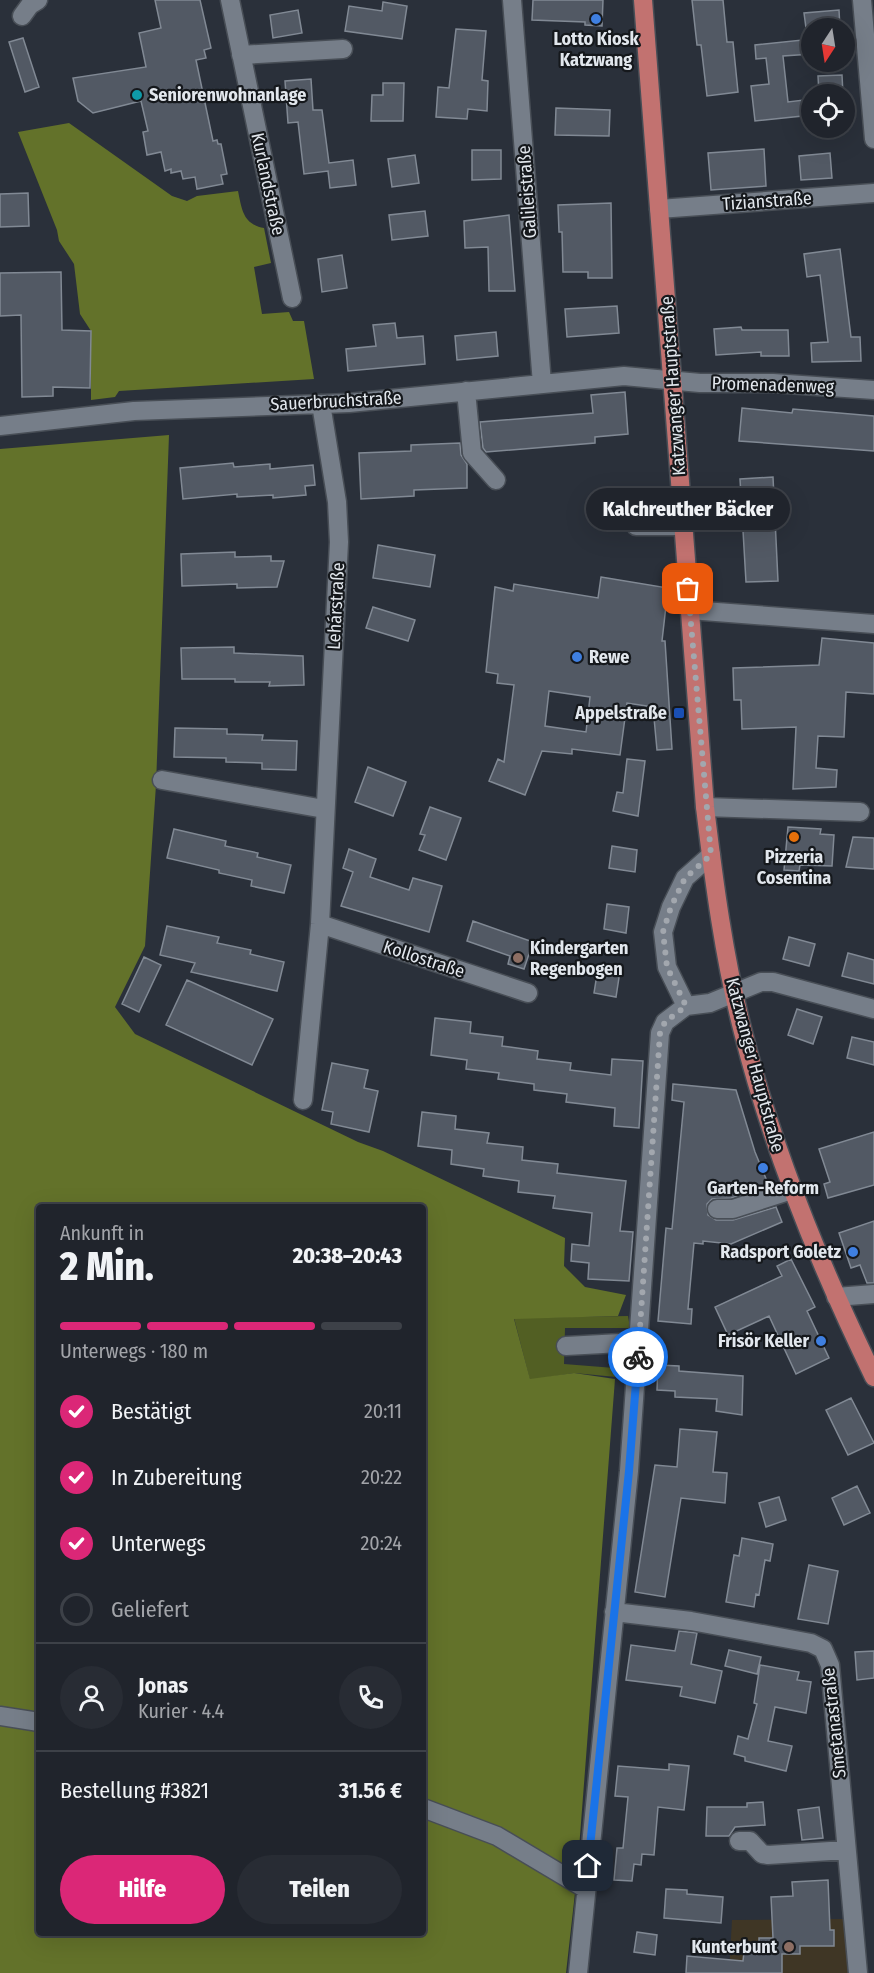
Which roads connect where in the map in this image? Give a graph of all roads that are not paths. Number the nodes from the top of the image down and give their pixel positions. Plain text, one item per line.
1 (38, 0) edge
2 (230, 0) edge
3 (512, 0) edge
4 (643, 0) edge
5 (866, 12) edge
6 (22, 16) dead end
7 (343, 49) dead end
8 (241, 55) junction
9 (874, 139) edge
10 (874, 193) edge
11 (659, 209) junction
12 (292, 298) dead end
13 (672, 378) junction
14 (542, 384) junction
15 (874, 390) edge
16 (466, 391) junction
17 (321, 404) junction
18 (0, 426) edge
19 (496, 480) dead end
20 (636, 526) dead end
21 (683, 526) junction
22 (690, 610) junction
23 (874, 624) edge
24 (162, 780) dead end
25 (705, 807) junction
26 (324, 809) junction
27 (860, 812) dead end
28 (711, 855) junction
29 (320, 924) junction
30 (734, 992) junction
31 (528, 993) dead end
32 (686, 1006) junction
33 (874, 1010) edge
34 (303, 1100) dead end
35 (792, 1190) junction
36 (717, 1209) dead end
37 (874, 1294) edge
38 (836, 1297) junction
39 (639, 1342) junction
40 (566, 1346) dead end
41 (874, 1377) edge
42 (614, 1612) junction
43 (0, 1716) edge
44 (36, 1722) edge
45 (426, 1809) edge
46 (740, 1841) dead end
47 (846, 1850) junction
48 (585, 1889) junction
49 (578, 1973) edge
50 (858, 1973) edge

1 - 6 street
2 - 8 street, Kurlandstraße
3 - 14 street, Galileistraße
4 - 11 main road, Katzwanger Hauptstraße
5 - 9 street
7 - 8 street
8 - 12 street, Kurlandstraße
10 - 11 street, Tizianstraße
11 - 13 main road, Katzwanger Hauptstraße
13 - 14 street, Sauerbruchstraße
13 - 15 street, Promenadenweg
13 - 21 main road, Katzwanger Hauptstraße
14 - 16 street, Sauerbruchstraße
16 - 17 street, Sauerbruchstraße
16 - 19 street
17 - 18 street, Sauerbruchstraße
17 - 26 street, Lehárstraße
20 - 21 street
21 - 22 main road, Katzwanger Hauptstraße
22 - 23 street
22 - 25 main road, Katzwanger Hauptstraße
24 - 26 street
25 - 27 street
25 - 28 main road, Katzwanger Hauptstraße
26 - 29 street, Lehárstraße
28 - 30 main road, Katzwanger Hauptstraße
28 - 32 street
29 - 31 street, Kollostraße
29 - 34 street, Lehárstraße
30 - 32 street
30 - 33 street
30 - 35 main road, Katzwanger Hauptstraße
32 - 39 street
35 - 36 street
35 - 38 main road, Katzwanger Hauptstraße
37 - 38 street
38 - 41 main road, Katzwanger Hauptstraße
39 - 40 street
39 - 42 street
42 - 47 street, Smetanastraße
42 - 48 street
43 - 44 street
45 - 48 street
46 - 47 street
47 - 50 street, Smetanastraße
48 - 49 street

